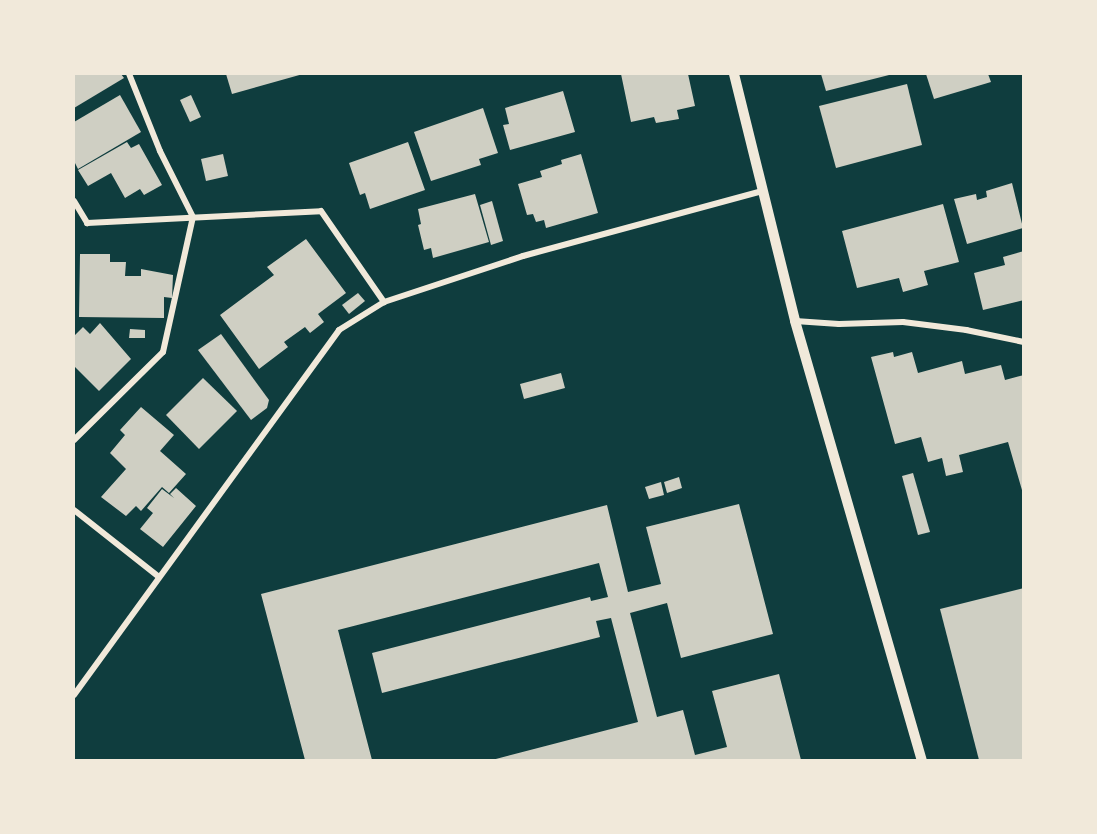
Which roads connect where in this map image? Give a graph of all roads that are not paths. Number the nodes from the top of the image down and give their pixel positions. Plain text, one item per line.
1 (129, 74) edge
2 (734, 74) edge
3 (763, 190) junction
4 (74, 201) edge
5 (193, 217) junction
6 (384, 302) junction
7 (795, 321) junction
8 (1023, 342) edge
9 (74, 440) edge
10 (74, 510) edge
11 (159, 577) junction
12 (74, 695) edge
13 (922, 760) edge

1 - 5 street
2 - 3 street
3 - 6 street
3 - 7 street
4 - 5 street
5 - 6 street
5 - 9 street
6 - 11 street
7 - 8 street
7 - 13 street
10 - 11 street
11 - 12 street

